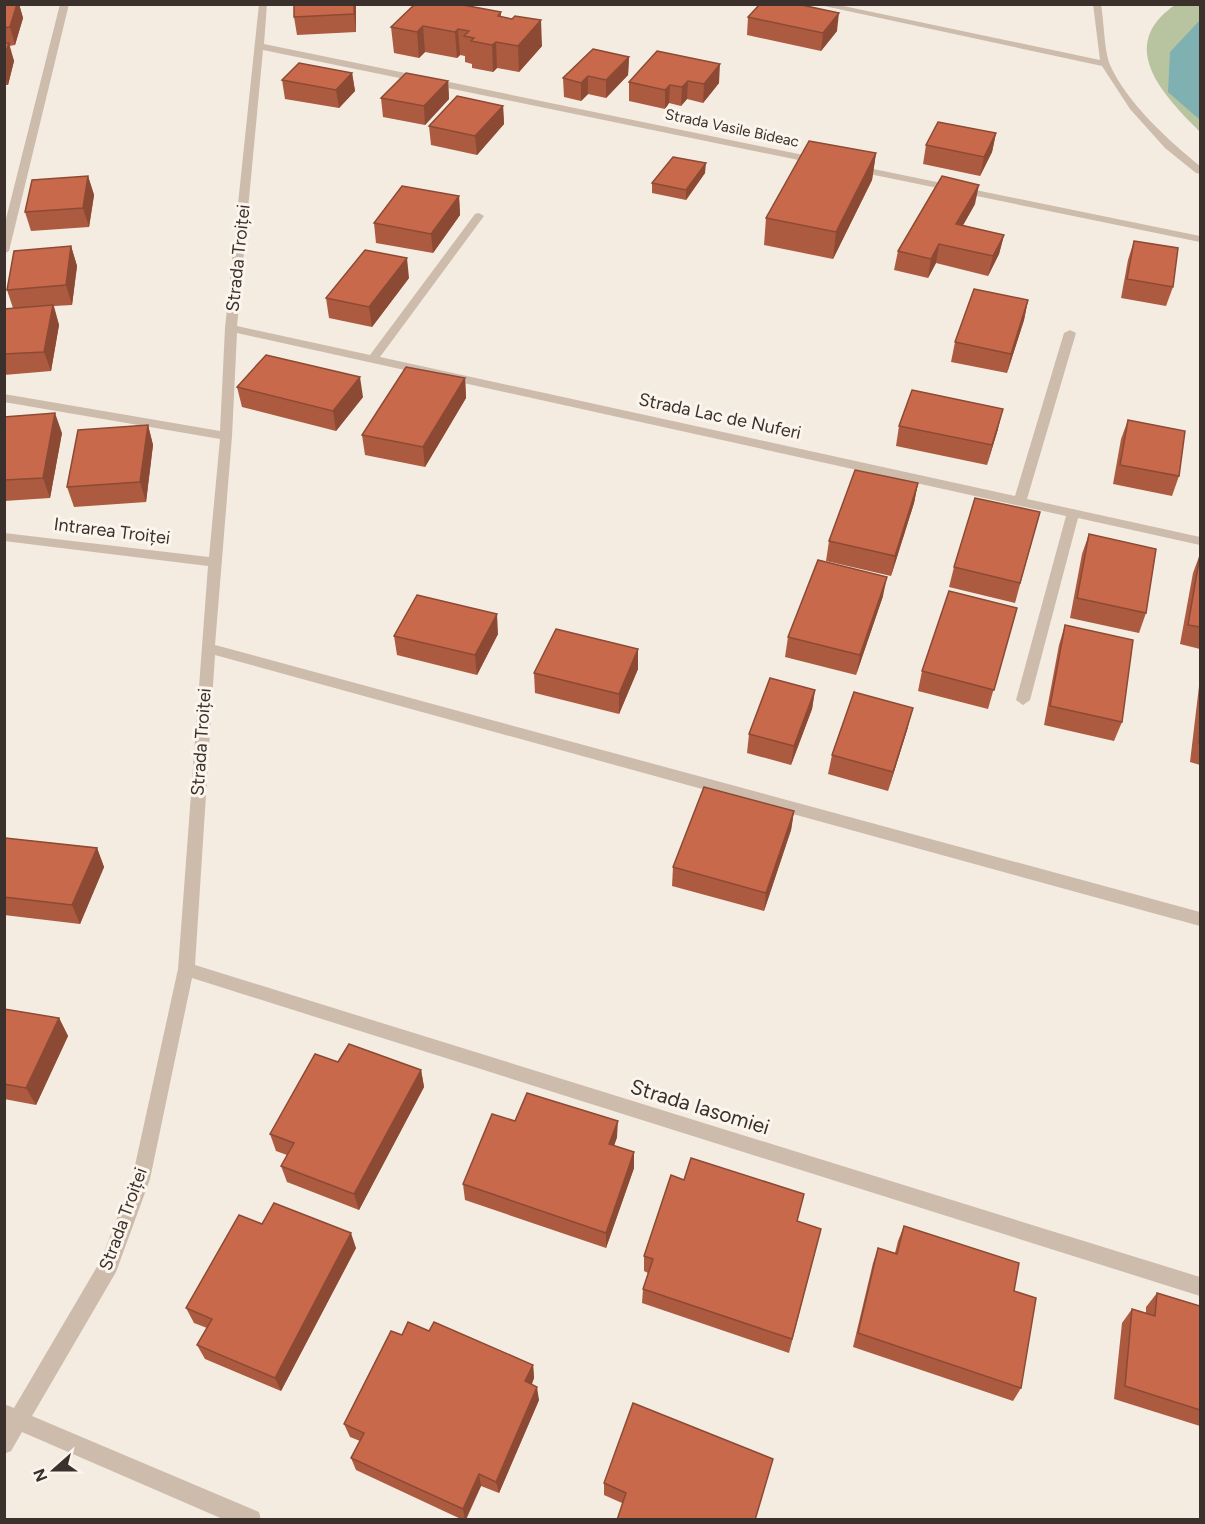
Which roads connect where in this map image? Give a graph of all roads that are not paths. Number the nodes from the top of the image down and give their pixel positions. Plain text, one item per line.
1 (65, 4) edge
2 (263, 4) edge
3 (819, 4) edge
4 (1097, 4) edge
5 (258, 46) junction
6 (1105, 64) junction
7 (826, 162) edge
8 (838, 165) edge
9 (1200, 171) edge
10 (479, 216) dead end
11 (1200, 239) edge
12 (4, 251) edge
13 (231, 328) junction
14 (1070, 333) dead end
15 (373, 359) junction
16 (4, 398) edge
17 (226, 436) junction
18 (1020, 501) junction
19 (1073, 513) junction
20 (4, 537) edge
21 (1200, 541) edge
22 (216, 562) junction
23 (208, 648) junction
24 (1023, 700) dead end
25 (1200, 919) edge
26 (186, 969) junction
27 (1200, 1287) edge
28 (11, 1417) edge
29 (4, 1444) edge
30 (251, 1520) edge

1 - 12 street
2 - 5 street, Strada Troiței
3 - 6 street
4 - 6 street
5 - 7 street, Strada Vasile Bideac
5 - 13 street, Strada Troiței
6 - 9 street
8 - 11 street
10 - 15 street
13 - 15 street, Strada Lac de Nuferi
13 - 17 street, Strada Troiței
14 - 18 street
15 - 18 street, Strada Lac de Nuferi
16 - 17 street
17 - 22 street, Strada Troiței
18 - 19 street, Strada Lac de Nuferi
19 - 21 street, Strada Lac de Nuferi
19 - 24 street
20 - 22 street, Intrarea Troiței
22 - 23 street, Strada Troiței
23 - 25 street
23 - 26 street, Strada Troiței
26 - 27 street, Strada Iasomiei
26 - 28 street, Strada Troiței
28 - 29 street, Strada Troiței
28 - 30 street

